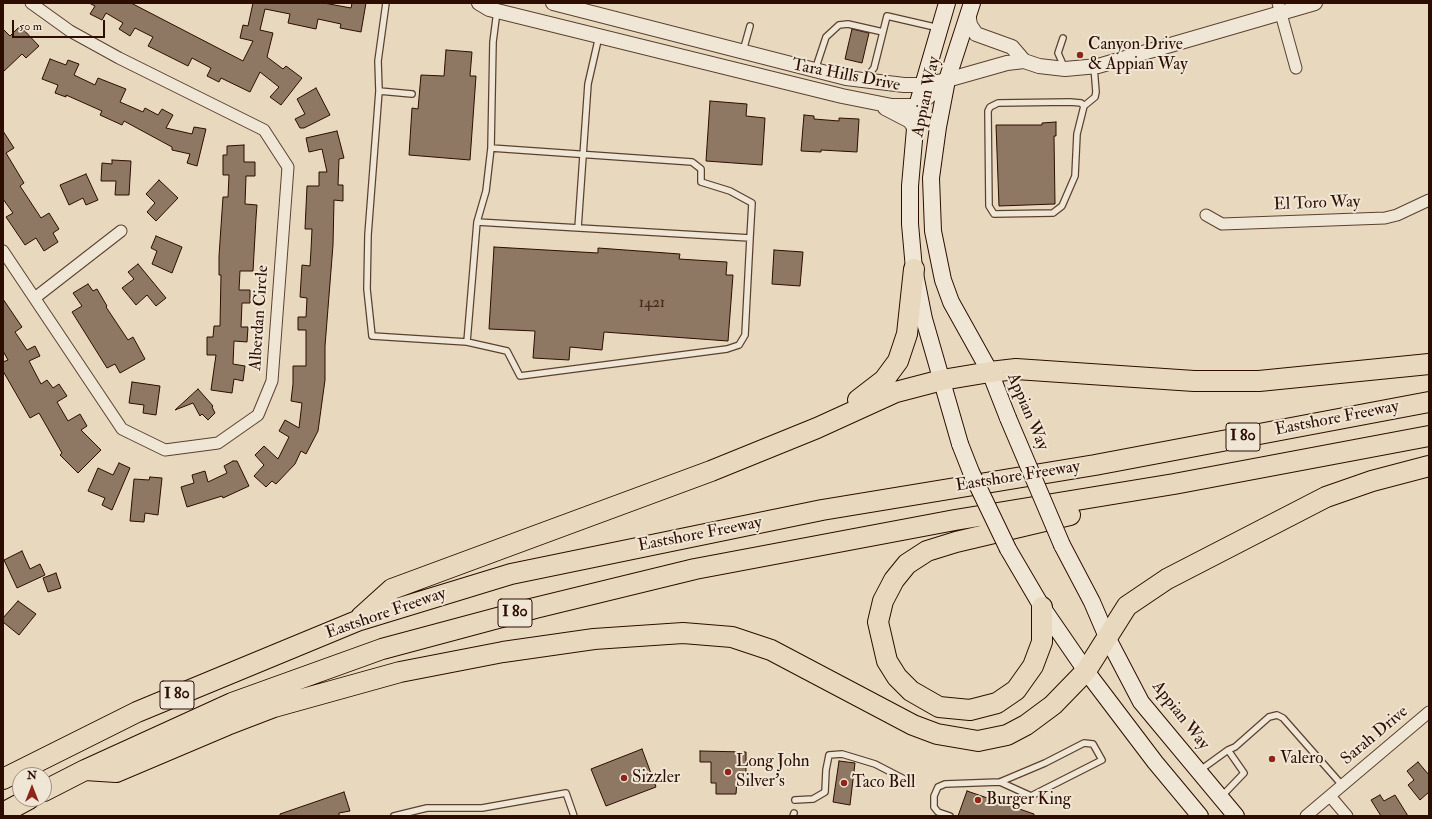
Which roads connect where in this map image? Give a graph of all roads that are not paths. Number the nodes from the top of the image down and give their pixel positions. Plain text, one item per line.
1 (31, 3) edge
2 (386, 3) edge
3 (479, 3) edge
4 (553, 3) edge
5 (948, 3) edge
6 (1314, 3) edge
7 (970, 8) edge
8 (1280, 8) edge
9 (497, 10) junction
10 (750, 26) dead end
11 (940, 28) junction
12 (883, 32) junction
13 (600, 36) junction
14 (1063, 38) dead end
15 (743, 52) junction
16 (1024, 61) junction
17 (1094, 66) junction
18 (1296, 68) dead end
19 (1065, 69) junction
20 (815, 70) junction
21 (947, 80) junction
22 (863, 81) junction
23 (922, 85) junction
24 (379, 91) junction
25 (412, 94) dead end
26 (872, 102) junction
27 (918, 106) junction
28 (1084, 106) junction
29 (915, 129) junction
30 (491, 148) junction
31 (582, 154) junction
32 (1429, 200) edge
33 (1206, 215) dead end
34 (477, 222) junction
35 (578, 228) junction
36 (121, 231) dead end
37 (750, 238) junction
38 (3, 251) edge
39 (914, 269) junction
40 (36, 297) junction
41 (467, 342) junction
42 (1429, 364) edge
43 (990, 372) junction
44 (942, 380) junction
45 (1429, 402) edge
46 (817, 428) junction
47 (1429, 436) edge
48 (1429, 466) edge
49 (1174, 484) junction
50 (1042, 607) junction
51 (356, 621) junction
52 (1107, 637) junction
53 (1086, 671) junction
54 (1429, 712) edge
55 (1228, 750) junction
56 (85, 770) junction
57 (1199, 771) junction
58 (3, 779) edge
59 (908, 781) dead end
60 (1000, 782) junction
61 (1342, 785) junction
62 (52, 787) edge
63 (1330, 796) junction
64 (1221, 798) junction
65 (795, 800) dead end
66 (14, 807) edge
67 (3, 813) edge
68 (394, 816) edge
69 (574, 816) edge
70 (950, 816) edge
71 (1200, 816) edge
72 (1236, 816) edge
73 (1306, 816) edge
74 (1347, 816) edge

1 - 40 street, Alberdan Circle
2 - 24 lane
3 - 9 street, Tara Hills Drive
4 - 15 street, Tara Hills Drive
5 - 11 main road, Appian Way
6 - 8 street
7 - 16 street
7 - 21 main road, Appian Way
8 - 17 street
8 - 18 street
9 - 13 street, Tara Hills Drive
9 - 30 lane
10 - 15 lane
11 - 12 lane
11 - 23 main road, Appian Way
12 - 20 lane
12 - 22 lane
13 - 26 street, Tara Hills Drive
13 - 31 lane
14 - 19 lane
15 - 20 street, Tara Hills Drive
16 - 19 street
16 - 21 street
17 - 19 street
17 - 28 lane
20 - 22 street, Tara Hills Drive
21 - 23 street, Tara Hills Drive
21 - 27 street, Tara Hills Drive
21 - 43 main road, Appian Way
22 - 23 street, Tara Hills Drive
23 - 27 main road, Appian Way
24 - 25 lane
24 - 41 lane
26 - 27 street, Tara Hills Drive
26 - 29 street
27 - 29 main road, Appian Way
28 - 28 lane
29 - 39 main road, Appian Way
30 - 31 lane
30 - 34 lane
31 - 35 lane
31 - 37 lane
32 - 33 street, El Toro Way
34 - 35 lane
34 - 41 lane
35 - 37 lane
36 - 40 street
37 - 41 lane
38 - 40 street, Alberdan Circle
39 - 44 main road, Appian Way
39 - 46 highway
42 - 43 highway
43 - 44 highway
43 - 52 main road, Appian Way, bridge
44 - 46 highway
44 - 50 main road, Appian Way, bridge
45 - 51 highway, Eastshore Freeway / I 80
46 - 51 highway
47 - 49 highway, Eastshore Freeway / I 80
48 - 52 highway
49 - 50 highway
49 - 56 highway, Eastshore Freeway / I 80
50 - 53 main road, Appian Way
51 - 58 highway, Eastshore Freeway / I 80
52 - 53 highway
52 - 57 main road, Appian Way
53 - 56 highway
53 - 71 main road, Appian Way
54 - 61 street, Sarah Drive
55 - 57 lane
55 - 61 lane
55 - 64 lane
56 - 62 highway, Eastshore Freeway / I 80
57 - 64 main road, Appian Way
59 - 65 lane
60 - 60 lane
60 - 70 lane
61 - 63 street, Sarah Drive
63 - 73 street, Sarah Drive
63 - 74 street
64 - 72 main road, Appian Way
66 - 67 highway
68 - 69 lane

